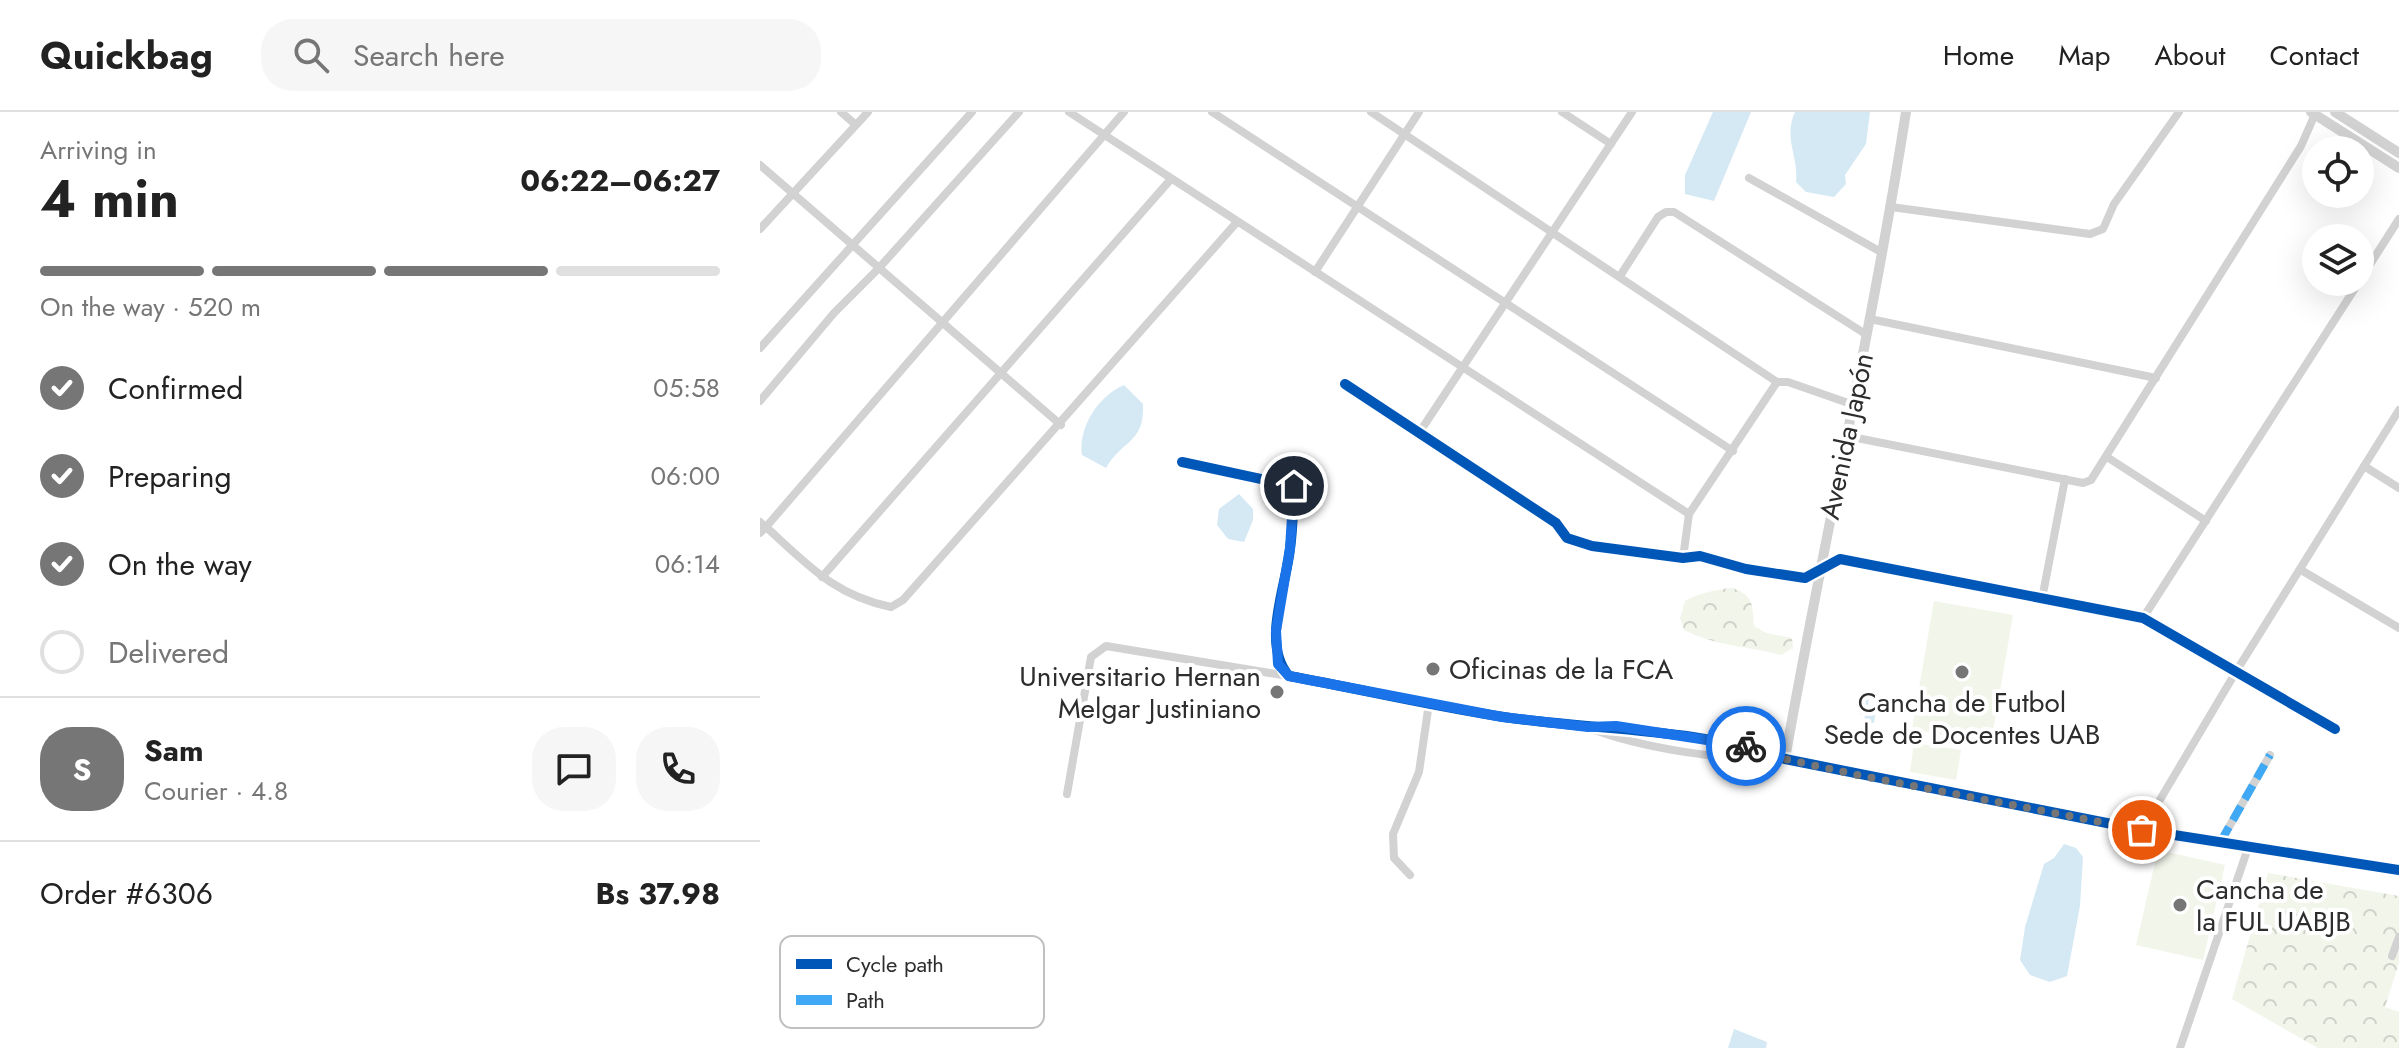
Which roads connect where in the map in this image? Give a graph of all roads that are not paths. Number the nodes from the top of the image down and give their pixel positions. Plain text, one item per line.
1 (841, 112) edge
2 (868, 112) edge
3 (972, 112) edge
4 (1019, 112) edge
5 (1069, 112) edge
6 (1124, 112) edge
7 (1212, 112) edge
8 (1371, 112) edge
9 (1419, 112) edge
10 (1562, 112) edge
11 (1632, 112) edge
12 (1906, 112) edge
13 (2179, 112) edge
14 (2335, 112) edge
15 (2314, 113) edge
16 (856, 125) junction
17 (1405, 134) junction
18 (1105, 136) junction
19 (1611, 144) junction
20 (2399, 153) edge
21 (760, 165) edge
22 (2399, 168) edge
23 (1749, 178) dead end
24 (1171, 179) junction
25 (791, 193) junction
26 (1891, 207) junction
27 (1357, 208) junction
28 (2399, 219) edge
29 (1237, 222) junction
30 (760, 229) edge
31 (1554, 233) junction
32 (852, 245) junction
33 (1881, 252) junction
34 (2374, 258) edge
35 (879, 268) junction
36 (1315, 272) junction
37 (1620, 276) junction
38 (2349, 296) edge
39 (1507, 305) junction
40 (1870, 319) junction
41 (943, 323) junction
42 (1867, 335) junction
43 (760, 348) edge
44 (1462, 370) junction
45 (1002, 374) junction
46 (2156, 378) junction
47 (1777, 382) junction
48 (1345, 384) dead end
49 (760, 401) edge
50 (1854, 405) junction
51 (2399, 410) edge
52 (1061, 425) junction
53 (1419, 433) junction
54 (1847, 436) junction
55 (1733, 451) junction
56 (2107, 457) junction
57 (1182, 462) dead end
58 (2364, 466) junction
59 (2065, 479) junction
60 (2399, 488) edge
61 (1689, 514) junction
62 (2206, 521) junction
63 (762, 527) edge
64 (1683, 558) junction
65 (1819, 568) junction
66 (2301, 570) junction
67 (822, 577) junction
68 (2042, 599) junction
69 (2143, 618) junction
70 (2399, 628) edge
71 (2237, 670) junction
72 (1289, 676) junction
73 (1429, 703) junction
74 (2335, 729) dead end
75 (2270, 755) dead end
76 (1785, 759) junction
77 (1067, 794) dead end
78 (2142, 830) junction
79 (2221, 841) junction
80 (2249, 845) junction
81 (2399, 870) edge
82 (1410, 875) dead end
83 (2399, 937) edge
84 (2392, 956) dead end
85 (2180, 1048) edge

1 - 16 street
2 - 16 street
3 - 32 street
4 - 35 street
5 - 18 street
6 - 18 street
7 - 27 street
8 - 17 street
9 - 17 street
10 - 19 street
11 - 19 street
12 - 26 street, Avenida Japón
13 - 26 street
14 - 20 street
15 - 22 street
15 - 46 street
16 - 25 street
17 - 27 street
17 - 31 street
18 - 24 street
18 - 41 street
19 - 31 street
21 - 25 street
23 - 33 street
24 - 29 street
24 - 45 street
25 - 30 street
25 - 32 street
26 - 33 street, Avenida Japón
27 - 36 street
27 - 39 street
28 - 34 street
29 - 36 street
29 - 52 street
31 - 37 street
31 - 39 street
32 - 35 street
32 - 43 street
33 - 40 street, Avenida Japón
35 - 41 street
35 - 49 street
36 - 44 street
37 - 42 street
37 - 47 street
38 - 62 street
39 - 44 street
39 - 55 street
40 - 42 street, Avenida Japón
40 - 46 street
41 - 45 street
41 - 63 street
42 - 50 street, Avenida Japón
44 - 53 street
44 - 61 street
45 - 52 street
45 - 67 street
46 - 56 street
47 - 50 street
47 - 55 street
48 - 53 street
50 - 54 street, Avenida Japón
51 - 58 street
52 - 67 street
53 - 64 street
54 - 59 street
54 - 65 street, Avenida Japón
55 - 61 street
56 - 59 street
56 - 62 street
57 - 72 street
58 - 60 street
58 - 66 street
59 - 68 street
61 - 64 street
62 - 69 street
63 - 67 street
64 - 65 street
65 - 68 street
65 - 76 street, Avenida Japón
66 - 70 street
66 - 71 street
68 - 69 street
69 - 71 street
71 - 74 street
71 - 78 street
72 - 73 street
72 - 77 street
73 - 76 street
73 - 82 street
75 - 79 street
76 - 78 street
78 - 79 street
79 - 80 street
80 - 81 street
80 - 85 street
83 - 84 street

